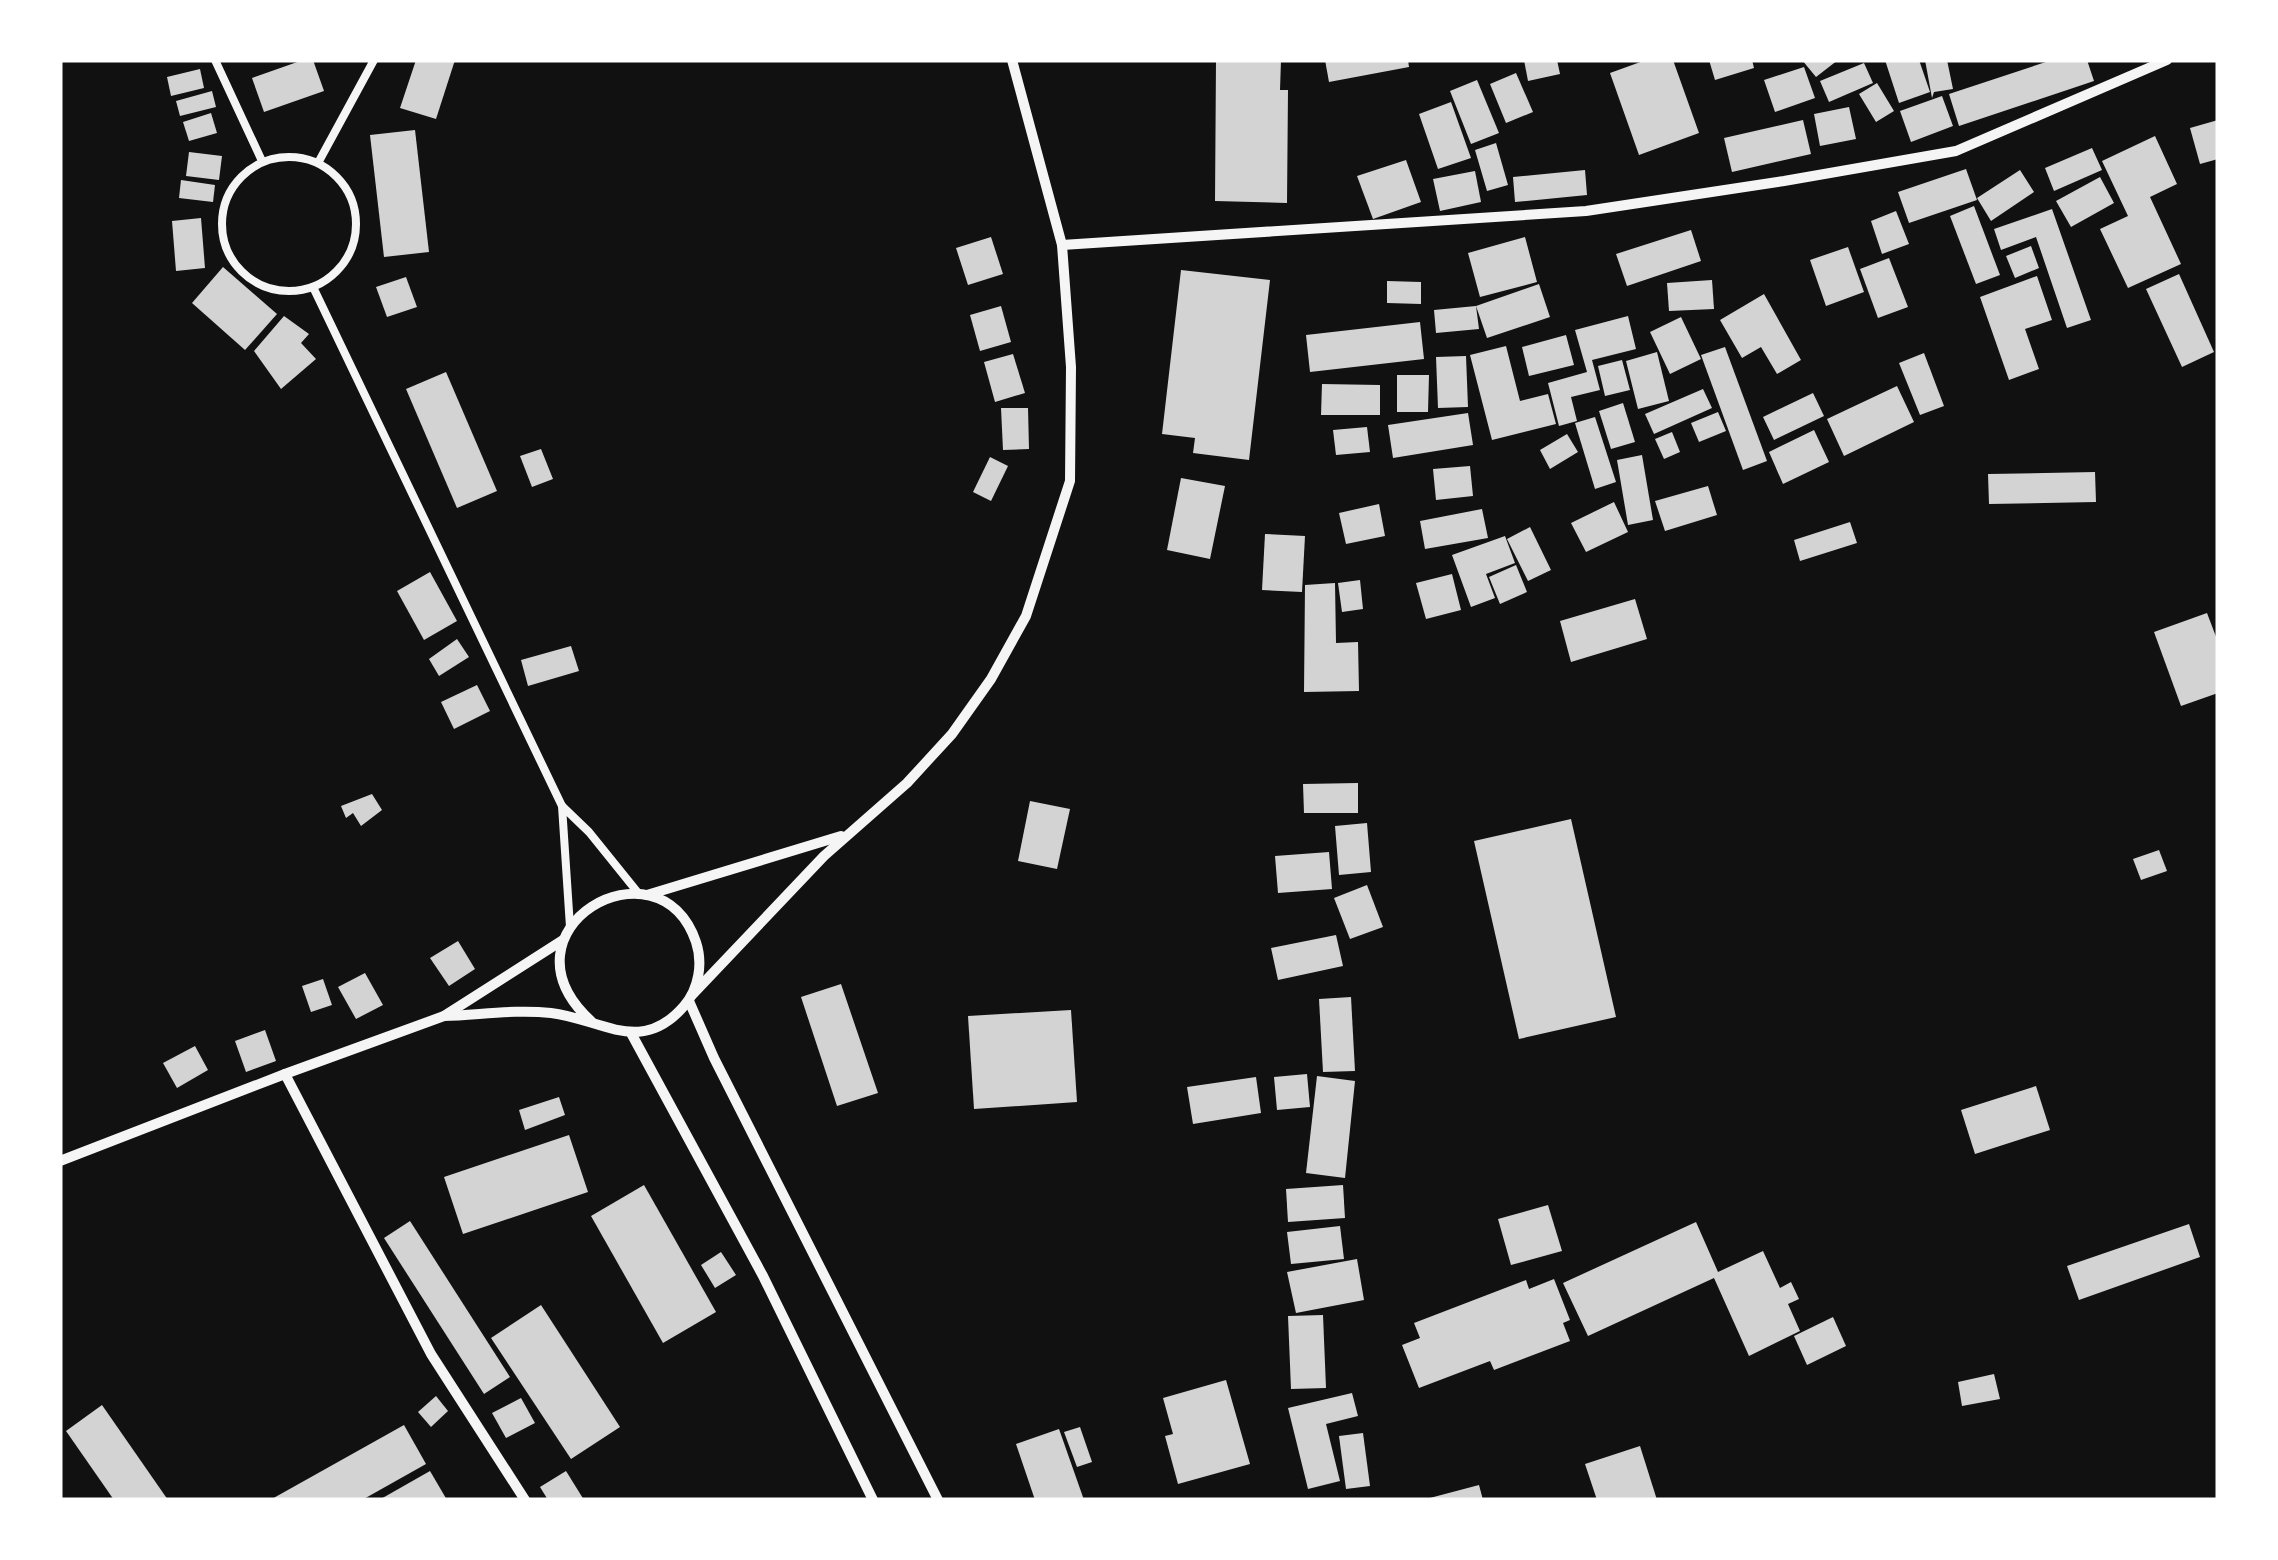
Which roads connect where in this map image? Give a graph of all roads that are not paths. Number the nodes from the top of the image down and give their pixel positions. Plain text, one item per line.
1 (215, 60) edge
2 (374, 60) edge
3 (1012, 60) edge
4 (2166, 60) edge
5 (262, 161) junction
6 (318, 163) junction
7 (1062, 245) junction
8 (314, 287) junction
9 (562, 806) junction
10 (846, 834) junction
11 (642, 895) junction
12 (570, 927) junction
13 (563, 940) junction
14 (691, 998) junction
15 (444, 1016) junction
16 (592, 1022) junction
17 (631, 1033) junction
18 (285, 1074) junction
19 (60, 1162) edge
20 (525, 1500) edge
21 (874, 1500) edge
22 (938, 1500) edge

1 - 5 lane
2 - 6 lane
3 - 7 street
4 - 7 street
5 - 6 lane
5 - 8 lane
6 - 8 lane
7 - 10 street
8 - 9 lane
9 - 11 lane
9 - 12 lane
10 - 11 street
10 - 14 street
11 - 12 street
11 - 14 street
12 - 13 street
13 - 15 street
13 - 16 street
14 - 17 street
14 - 22 street
15 - 16 street
15 - 18 street
16 - 17 street
17 - 21 street
18 - 19 street
18 - 20 street

